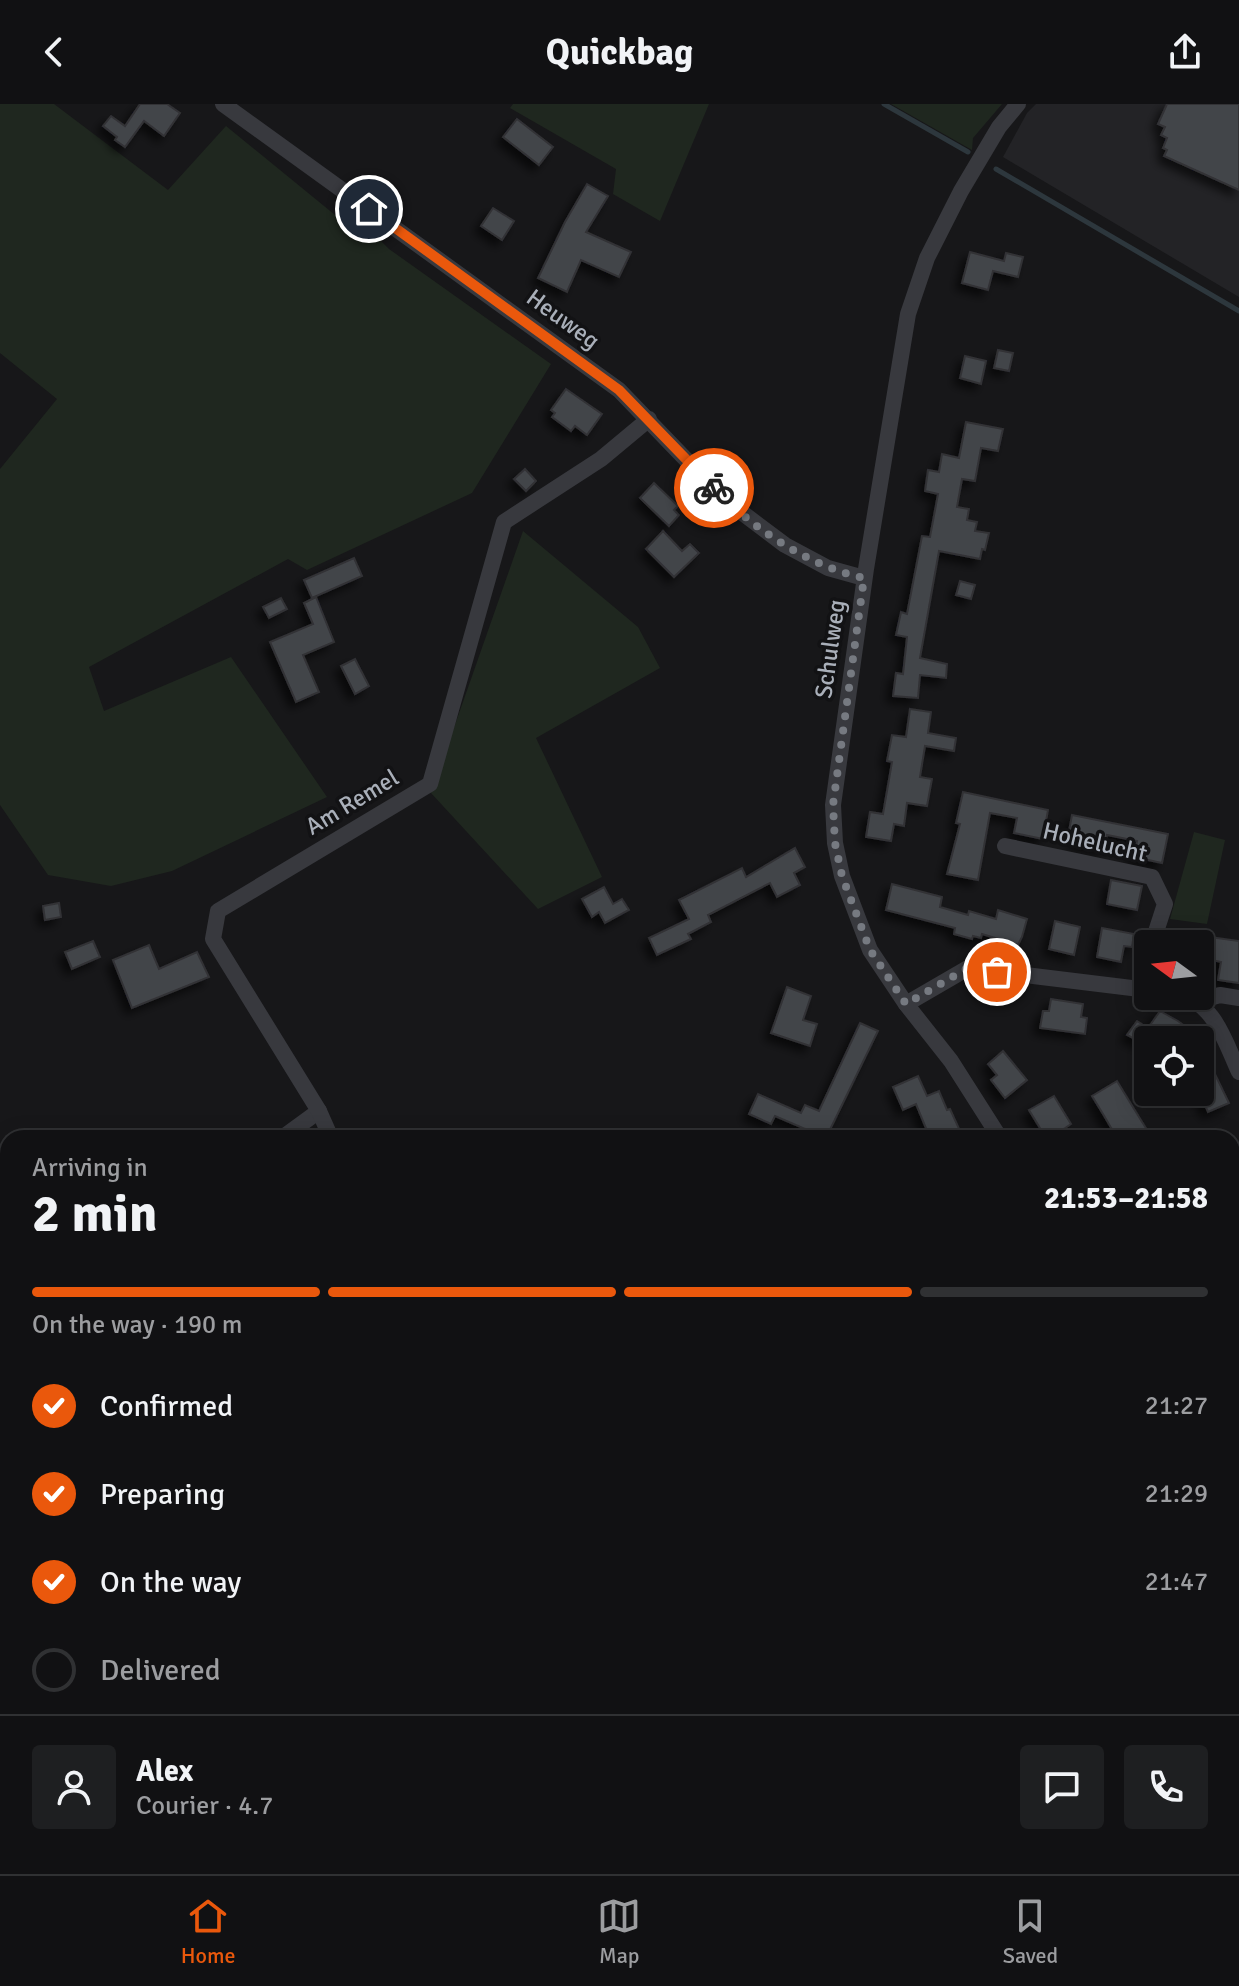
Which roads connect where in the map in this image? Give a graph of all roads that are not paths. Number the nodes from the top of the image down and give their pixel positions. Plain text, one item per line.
1 (223, 104) edge
2 (1018, 104) edge
3 (649, 419) junction
4 (864, 578) junction
5 (1005, 846) dead end
6 (1157, 930) edge
7 (1134, 989) edge
8 (1214, 996) edge
9 (1239, 998) edge
10 (906, 1004) junction
11 (1204, 1010) edge
12 (1239, 1072) edge
13 (319, 1111) junction
14 (293, 1130) edge
15 (327, 1130) edge
16 (995, 1130) edge

1 - 3 street, Heuweg
2 - 4 street, Schulweg
3 - 4 street, Heuweg
3 - 13 street, Am Remel
4 - 10 street, Schulweg
5 - 6 street, Hohelucht
7 - 10 street
8 - 9 street
10 - 16 street, Schulweg
11 - 12 street
13 - 14 street
13 - 15 street, Am Remel

